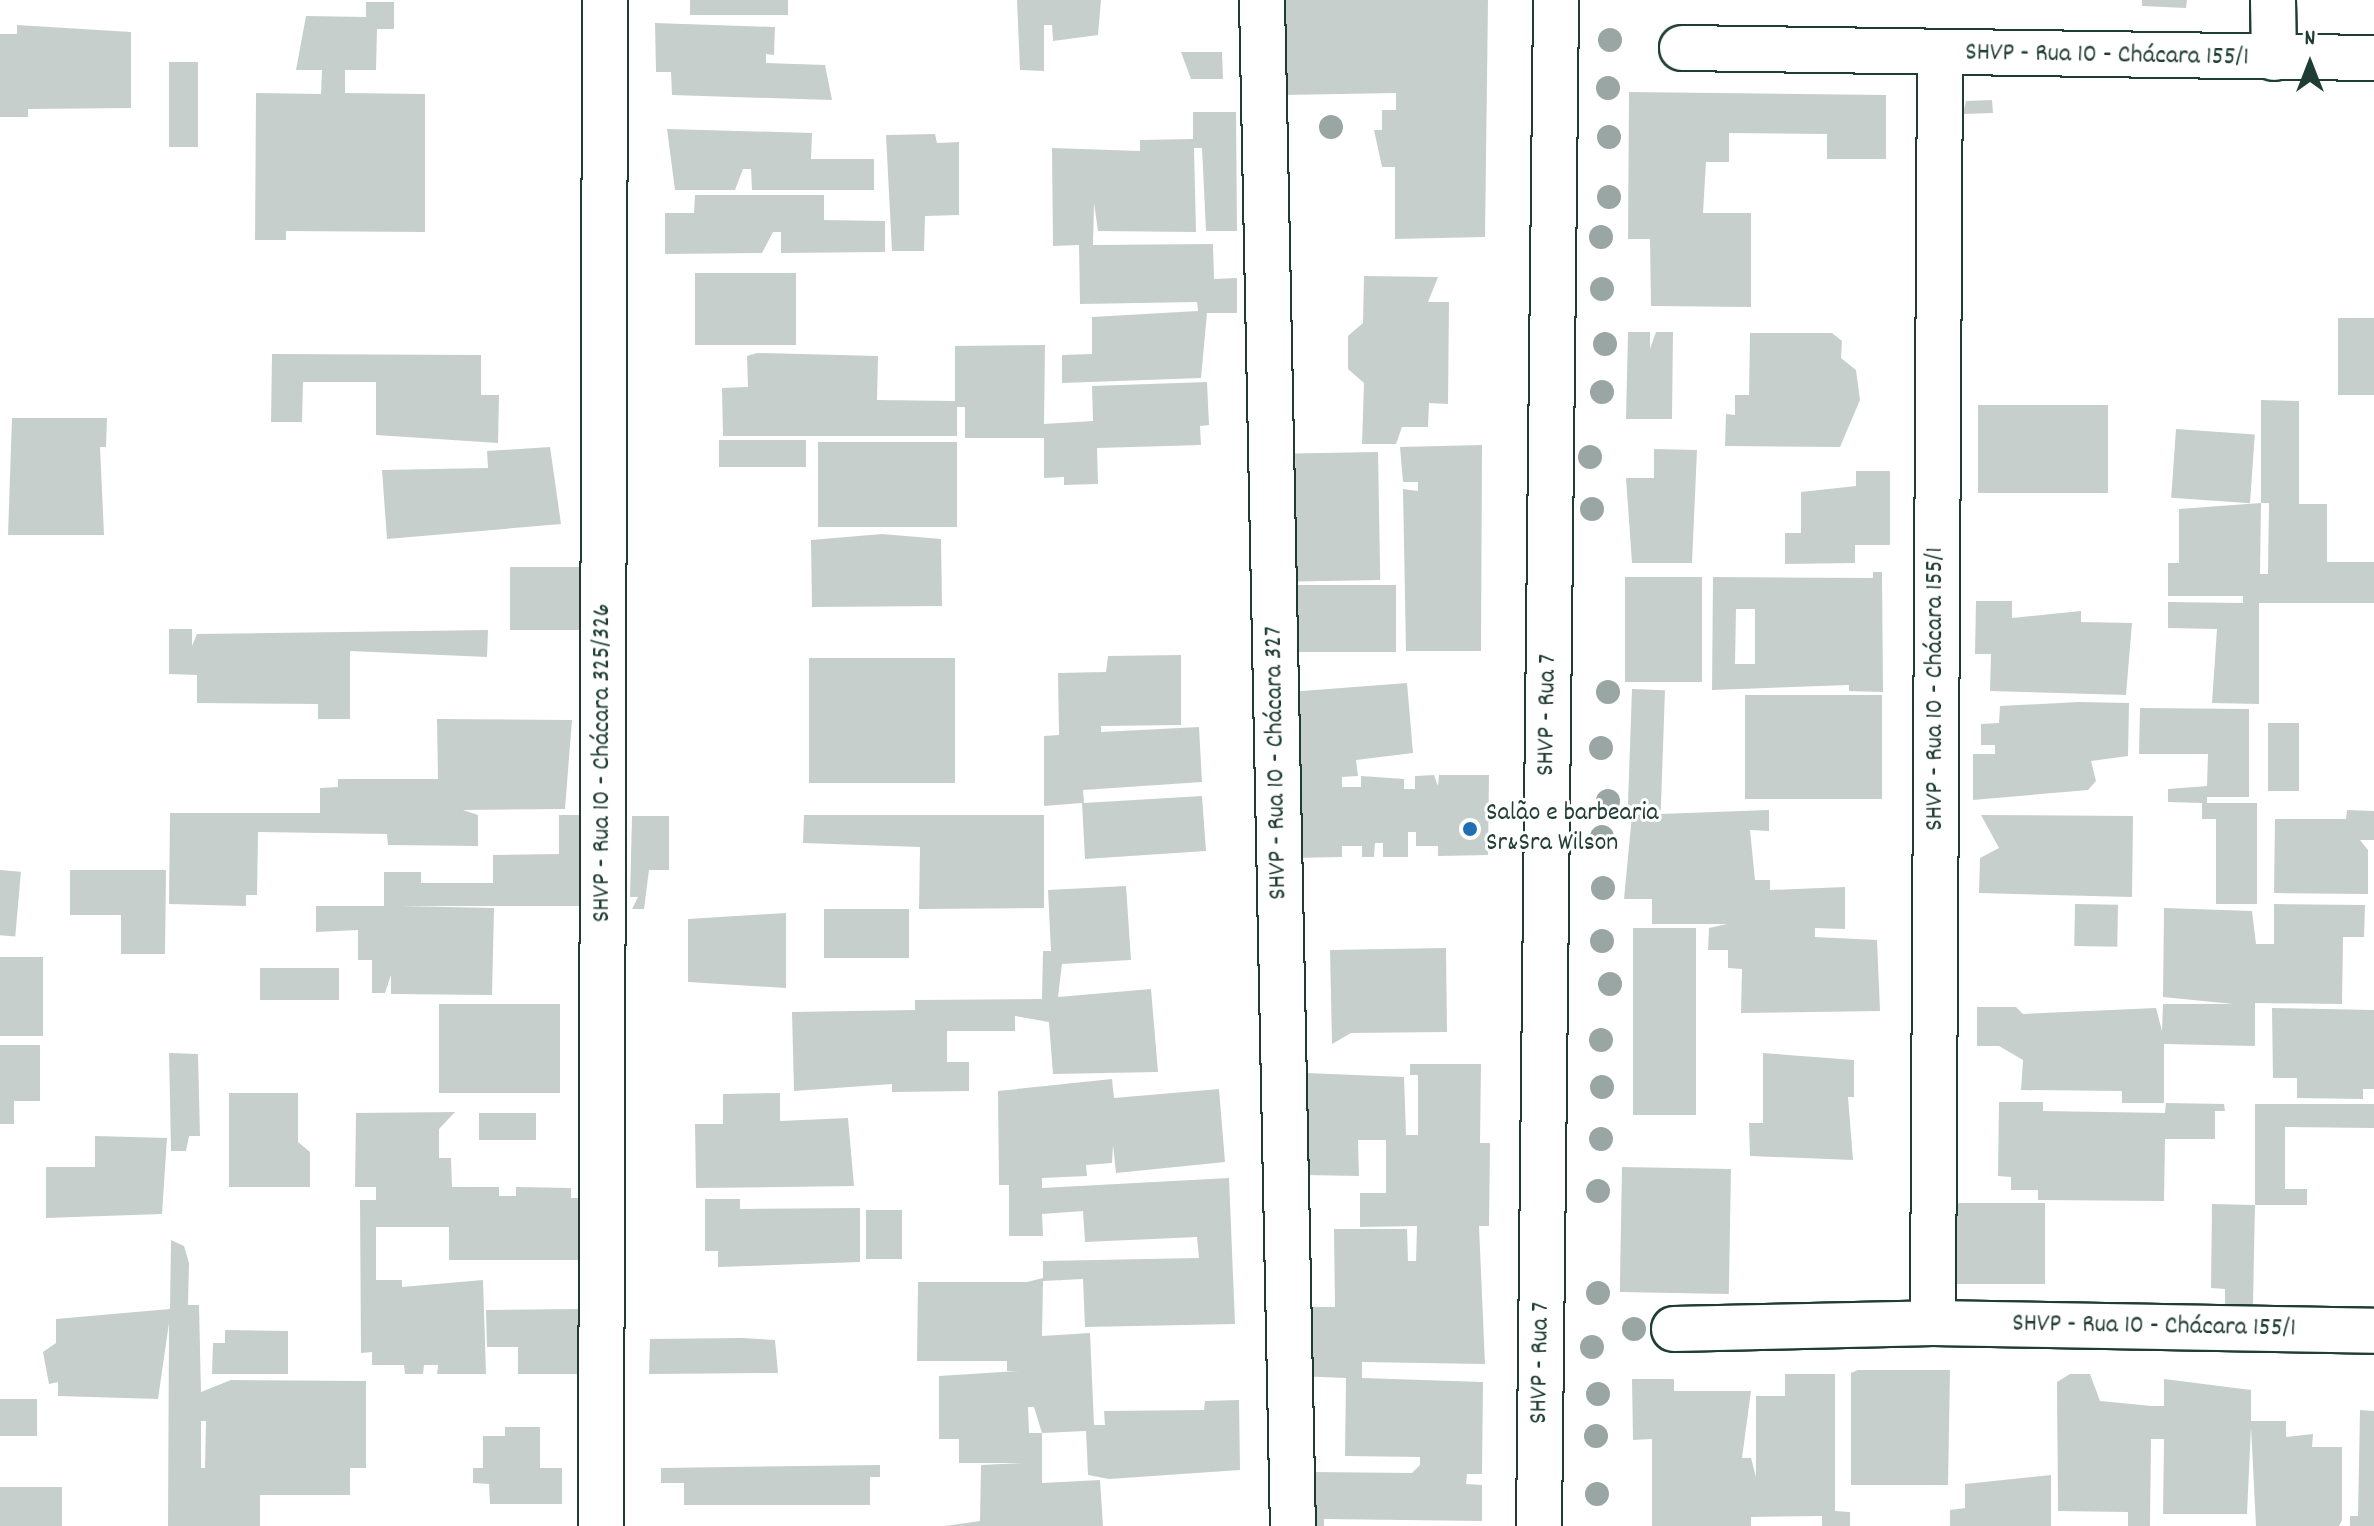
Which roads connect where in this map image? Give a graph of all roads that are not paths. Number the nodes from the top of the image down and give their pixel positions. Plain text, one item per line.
1 (605, 0) edge
2 (1262, 0) edge
3 (1556, 0) edge
4 (2273, 0) edge
5 (1682, 48) dead end
6 (1940, 54) junction
7 (2274, 58) junction
8 (2374, 58) edge
9 (1933, 1323) junction
10 (1674, 1329) dead end
11 (2374, 1331) edge
12 (601, 1526) edge
13 (1293, 1526) edge
14 (1539, 1526) edge

1 - 12 street, SHVP - Rua 10 - Chácara 325/326
2 - 13 street, SHVP - Rua 10 - Chácara 327
3 - 14 street, SHVP - Rua 7
4 - 7 street, SHVP - Rua 10 - Chácara 155/1
5 - 6 street, SHVP - Rua 10 - Chácara 155/1
6 - 7 street, SHVP - Rua 10 - Chácara 155/1
6 - 9 street, SHVP - Rua 10 - Chácara 155/1
7 - 8 street, SHVP - Rua 10 - Chácara 155/1
9 - 10 street, SHVP - Rua 10 - Chácara 155/1
9 - 11 street, SHVP - Rua 10 - Chácara 155/1

